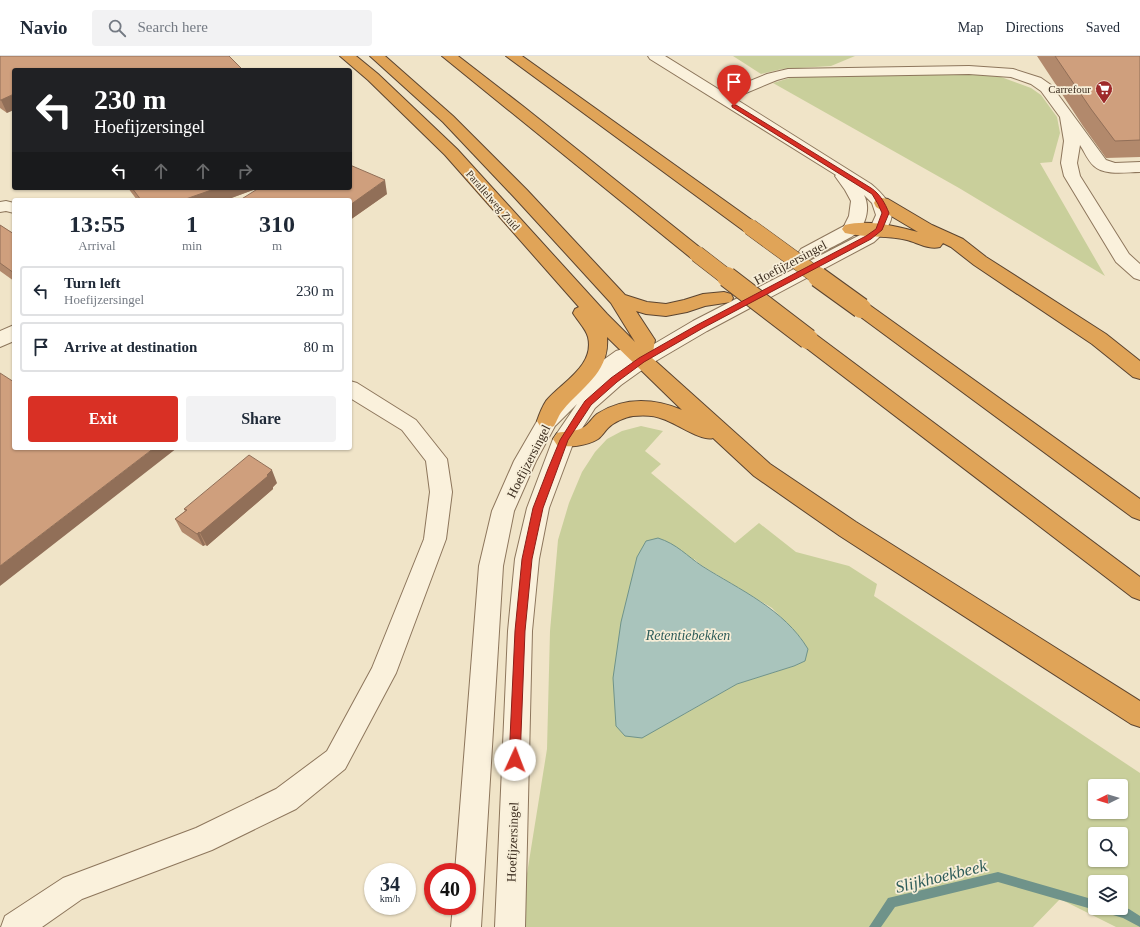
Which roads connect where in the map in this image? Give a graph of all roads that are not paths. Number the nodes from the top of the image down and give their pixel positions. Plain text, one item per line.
1 (348, 56) edge
2 (377, 56) edge
3 (448, 56) edge
4 (513, 56) edge
5 (655, 56) edge
6 (867, 59) dead end
7 (839, 72) junction
8 (721, 98) junction
9 (1066, 115) junction
10 (1140, 167) edge
11 (837, 169) junction
12 (882, 204) junction
13 (0, 207) edge
14 (12, 208) edge
15 (851, 228) junction
16 (879, 230) junction
17 (980, 261) junction
18 (1140, 274) edge
19 (569, 283) junction
20 (724, 298) junction
21 (618, 299) junction
22 (12, 333) edge
23 (0, 340) edge
24 (640, 350) junction
25 (1140, 372) edge
26 (352, 389) edge
27 (547, 421) junction
28 (564, 440) junction
29 (732, 444) junction
30 (1140, 512) edge
31 (1140, 590) edge
32 (1140, 715) edge
33 (16, 927) edge
34 (466, 927) edge
35 (510, 927) edge

1 - 19 highway, Parallelweg Zuid
2 - 21 highway, Parallelweg Zuid
3 - 31 highway, bridge
4 - 30 highway, bridge
5 - 8 street
6 - 7 street
7 - 8 street
7 - 9 street
8 - 11 street
9 - 10 street
9 - 18 street
11 - 12 street
11 - 15 street
12 - 16 street
12 - 17 highway
13 - 14 street
15 - 16 highway
15 - 20 street, Hoefijzersingel
16 - 17 highway
16 - 24 street, Hoefijzersingel
17 - 25 highway
19 - 24 highway, Parallelweg Zuid
19 - 27 highway
20 - 21 highway
20 - 24 street, Hoefijzersingel
21 - 24 highway, Parallelweg Zuid
22 - 23 street
24 - 27 street, Hoefijzersingel
24 - 28 street, Hoefijzersingel
24 - 29 highway
26 - 33 street
27 - 34 street, Hoefijzersingel
28 - 29 highway
28 - 35 street, Hoefijzersingel
29 - 32 highway

